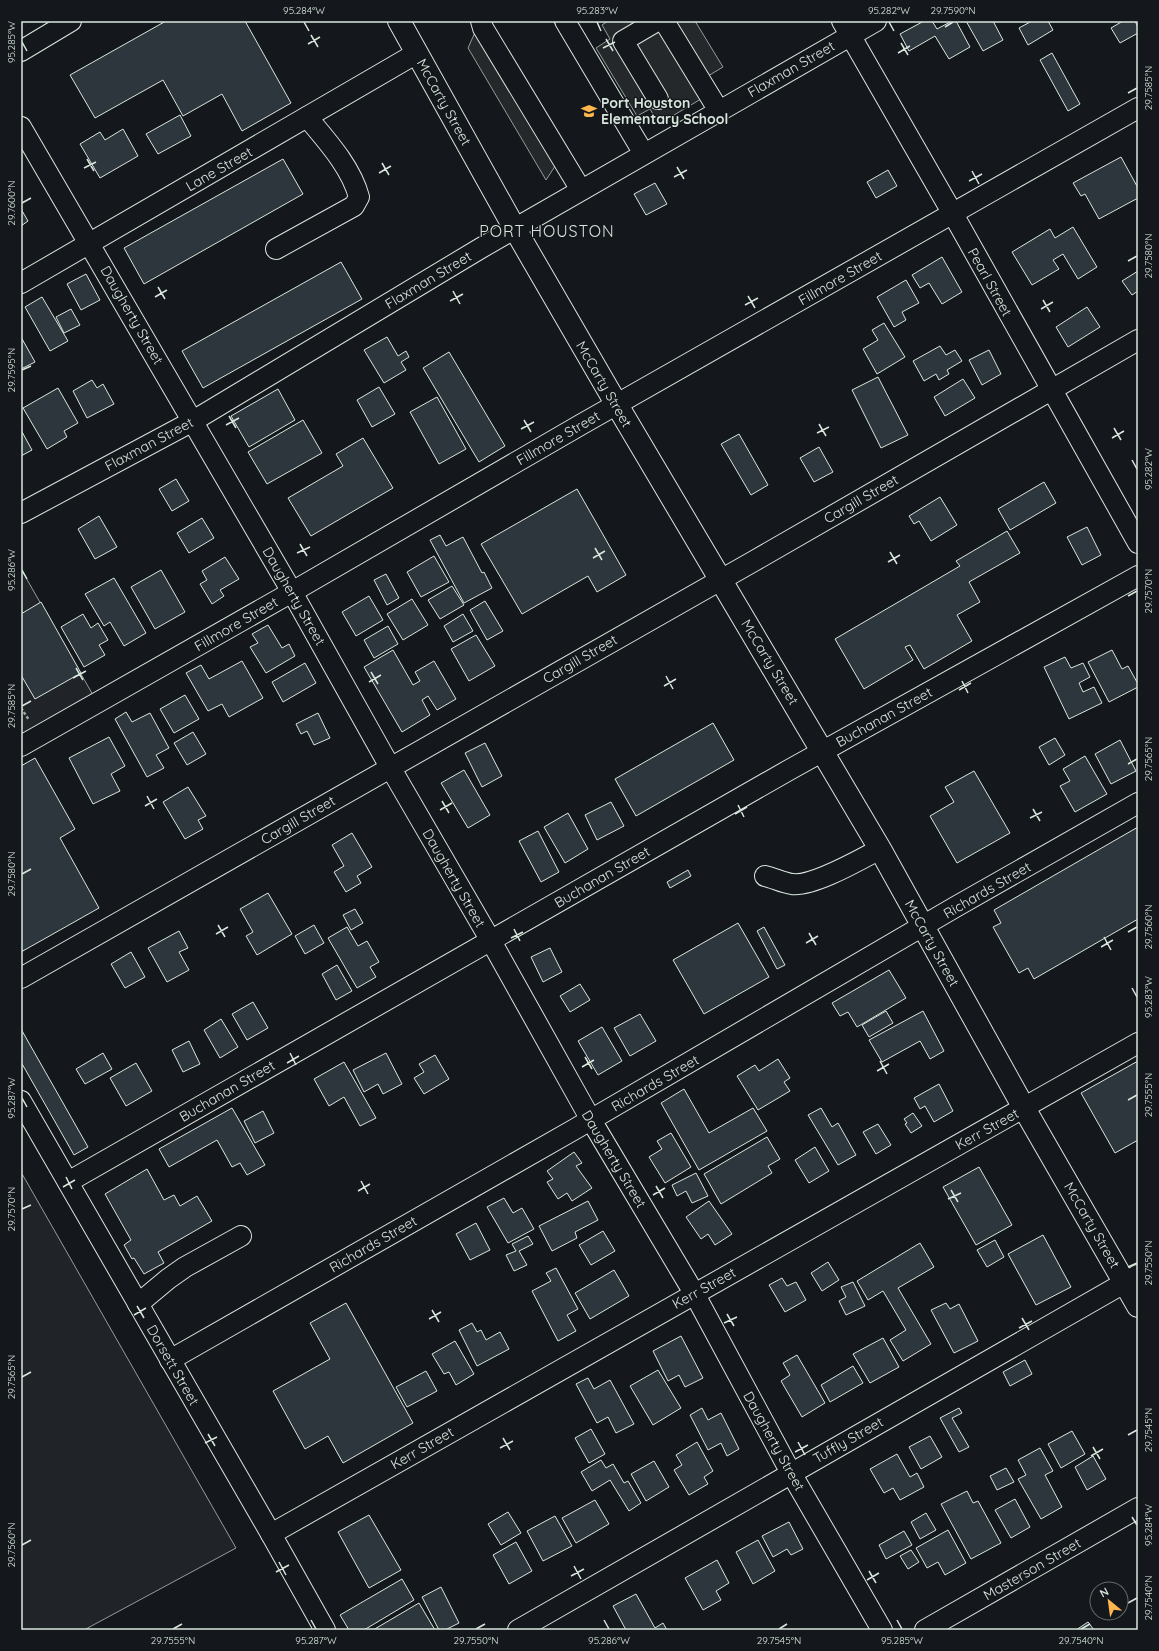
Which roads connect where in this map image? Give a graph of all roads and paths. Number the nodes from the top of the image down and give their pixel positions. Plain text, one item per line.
1 (71, 21) edge
2 (399, 21) edge
3 (481, 21) edge
4 (565, 21) edge
5 (658, 21) edge
6 (664, 21) edge
7 (876, 21) edge
8 (846, 28) edge
9 (21, 51) edge
10 (417, 53) junction
11 (658, 99) dead end
12 (1138, 108) edge
13 (719, 111) junction
14 (307, 117) junction
15 (21, 127) edge
16 (644, 154) junction
17 (581, 190) junction
18 (953, 214) junction
19 (515, 229) junction
20 (90, 244) junction
21 (276, 249) dead end
22 (21, 283) edge
23 (1138, 340) edge
24 (1051, 390) junction
25 (617, 405) junction
26 (193, 421) junction
27 (21, 513) edge
28 (1138, 543) edge
29 (1138, 576) edge
30 (721, 580) junction
31 (292, 592) junction
32 (21, 746) edge
33 (823, 751) junction
34 (390, 767) junction
35 (1138, 803) edge
36 (880, 848) junction
37 (765, 876) dead end
38 (923, 926) junction
39 (491, 941) junction
40 (21, 978) edge
41 (1138, 1043) edge
42 (21, 1101) edge
43 (1024, 1108) junction
44 (591, 1120) junction
45 (68, 1182) junction
46 (241, 1236) dead end
47 (1131, 1278) edge
48 (694, 1294) junction
49 (138, 1304) junction
50 (1138, 1306) edge
51 (170, 1360) junction
52 (791, 1473) junction
53 (1138, 1508) edge
54 (271, 1534) junction
55 (325, 1630) edge
56 (518, 1630) edge
57 (882, 1630) edge
58 (925, 1630) edge

1 - 9 street
2 - 10 main road, McCarty Street
3 - 17 street
4 - 16 street
5 - 11 street
6 - 13 street
7 - 8 street, Flaxman Street
8 - 13 street, Flaxman Street
8 - 18 street, Pearl Street
10 - 14 street, Lane Street
10 - 19 main road, McCarty Street
12 - 18 street, Fillmore Street
13 - 16 street, Flaxman Street
14 - 20 street, Lane Street
14 - 21 street
15 - 20 street, Daugherty Street
16 - 17 street, Flaxman Street
17 - 19 street, Flaxman Street
18 - 24 street, Pearl Street
18 - 25 street, Fillmore Street
19 - 25 main road, McCarty Street
19 - 26 street, Flaxman Street
20 - 22 street, Lane Street
20 - 26 street, Daugherty Street
23 - 24 street, Cargill Street
24 - 28 street, Pearl Street
24 - 30 street, Cargill Street
25 - 30 main road, McCarty Street
25 - 31 street, Fillmore Street
26 - 27 street, Flaxman Street
26 - 31 street, Daugherty Street
29 - 33 street, Buchanan Street
30 - 33 main road, McCarty Street
30 - 34 street, Cargill Street
31 - 32 street, Fillmore Street
31 - 34 street, Daugherty Street
33 - 36 main road, McCarty Street
33 - 39 street, Buchanan Street
34 - 39 street, Daugherty Street
34 - 40 street, Cargill Street
35 - 38 street, Richards Street
36 - 37 street
36 - 38 main road, McCarty Street
38 - 43 main road, McCarty Street
38 - 44 street, Richards Street
39 - 44 street, Daugherty Street
39 - 45 street, Buchanan Street
41 - 43 street, Kerr Street
42 - 45 street, Dorsett Street
43 - 47 main road, McCarty Street
43 - 48 street, Kerr Street
44 - 48 street, Daugherty Street
44 - 51 street, Richards Street
45 - 49 street, Dorsett Street
46 - 49 street
47 - 50 main road, McCarty Street
47 - 52 street, Tuffly Street
48 - 52 street, Daugherty Street
48 - 54 street, Kerr Street
49 - 51 street, Dorsett Street
51 - 54 street, Dorsett Street
52 - 56 street, Tuffly Street
52 - 57 street, Daugherty Street
53 - 58 street, Masterson Street
54 - 55 street, Dorsett Street

